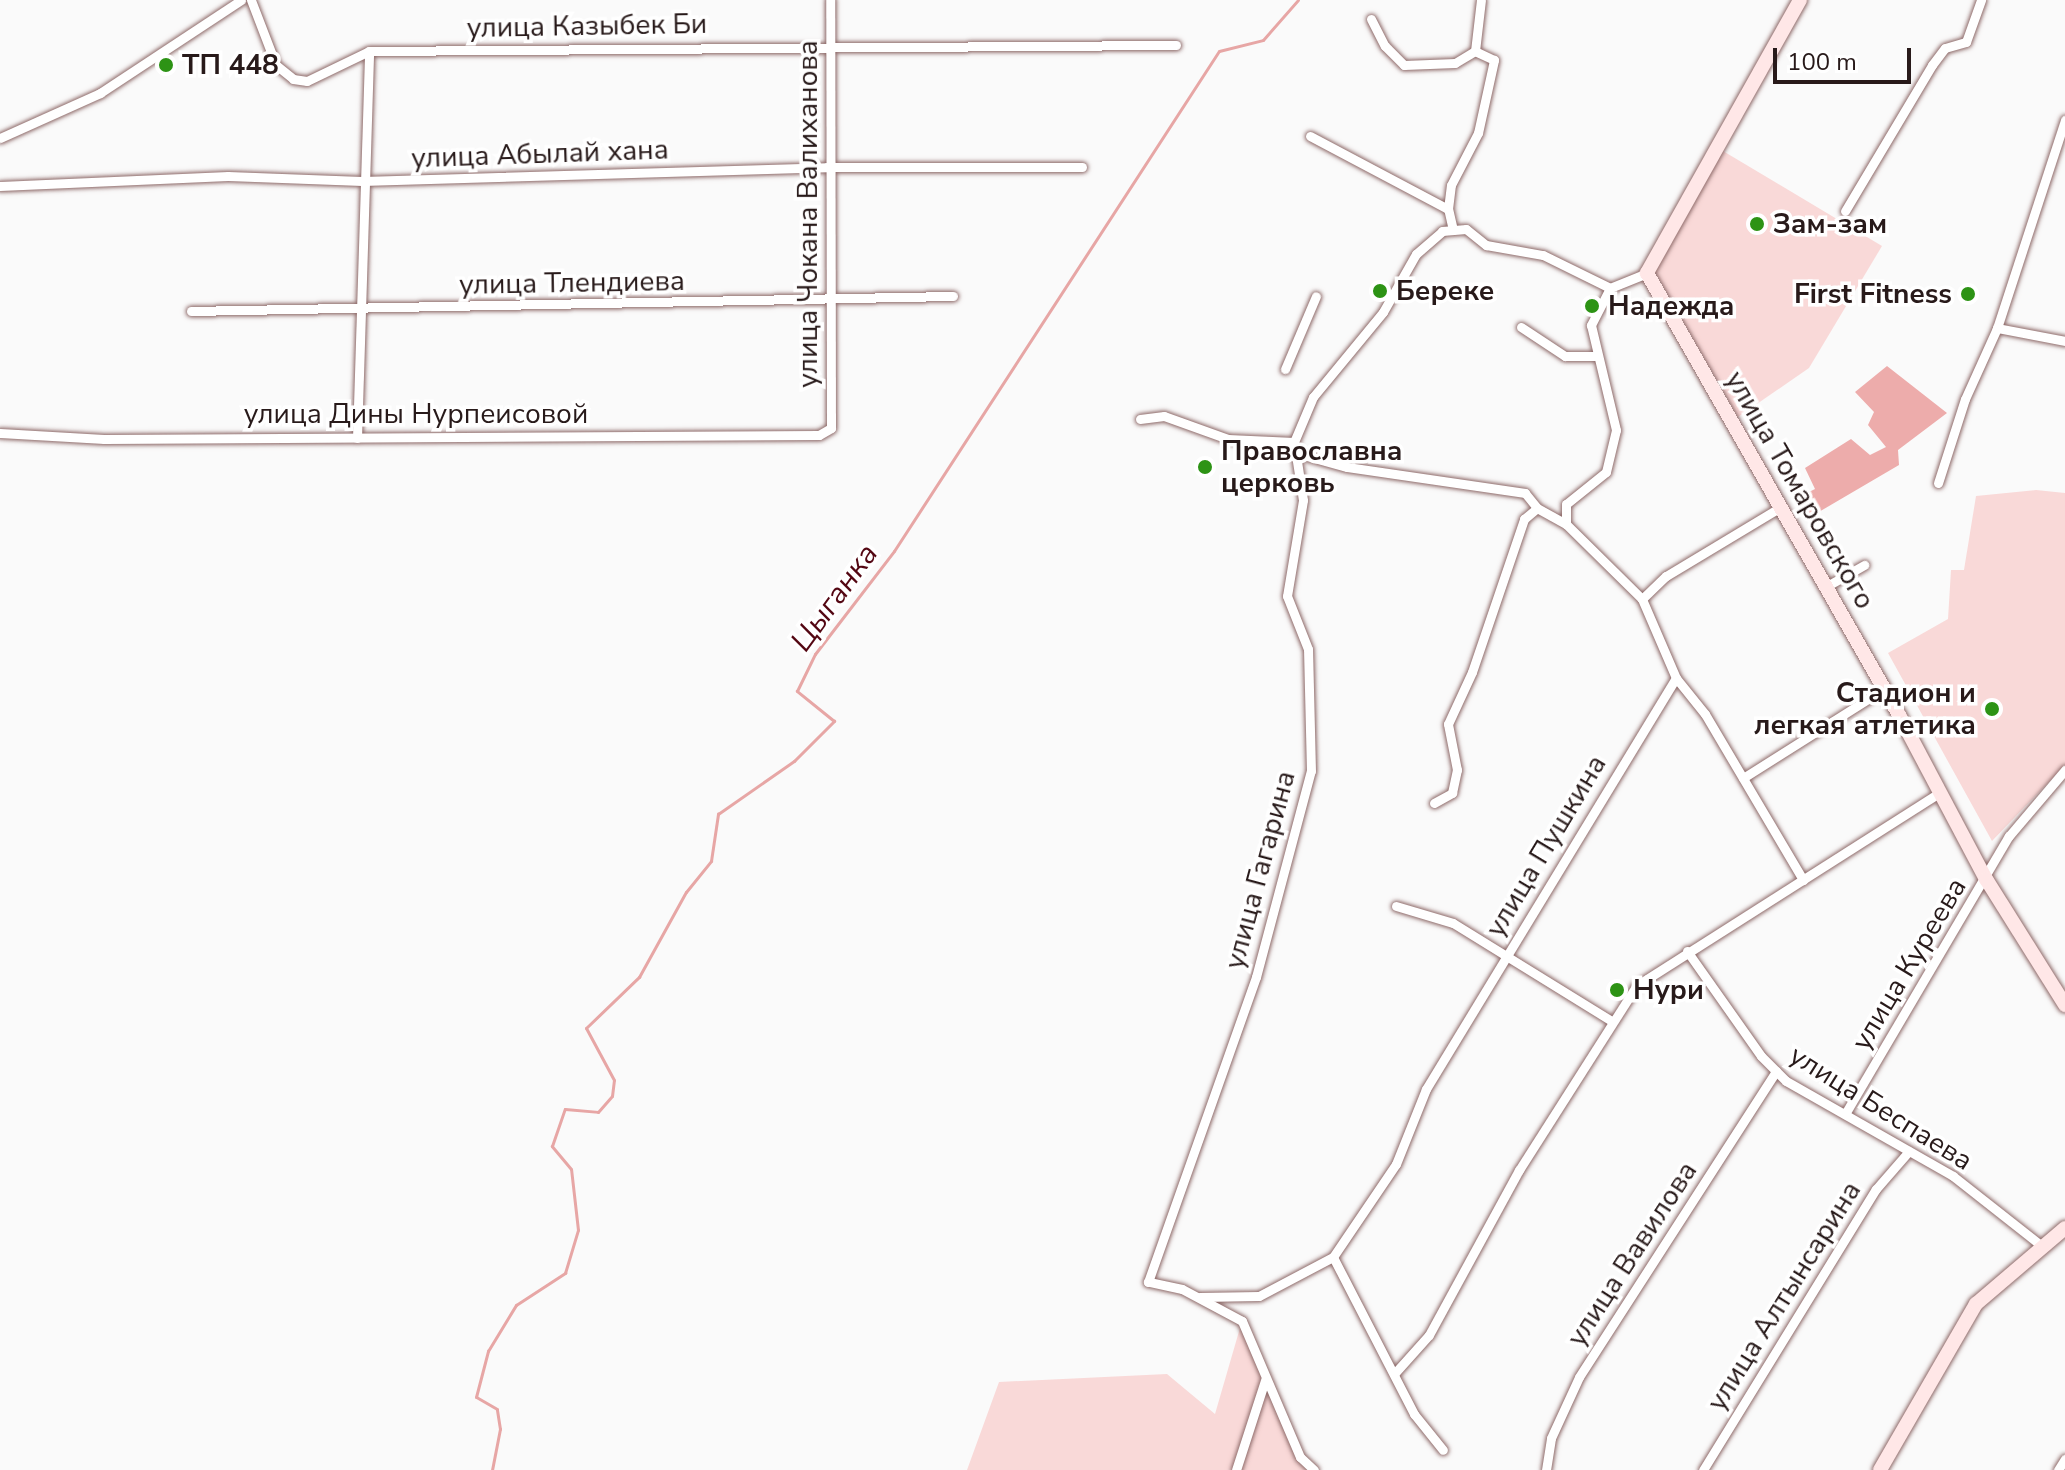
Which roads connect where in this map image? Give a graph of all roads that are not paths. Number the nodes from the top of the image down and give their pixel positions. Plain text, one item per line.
1 (241, 0) edge
2 (251, 0) edge
3 (830, 0) edge
4 (1481, 0) edge
5 (1800, 0) edge
6 (1981, 0) edge
7 (1371, 19) dead end
8 (830, 44) junction
9 (1176, 45) dead end
10 (369, 51) junction
11 (1475, 51) junction
12 (2065, 120) edge
13 (1310, 136) dead end
14 (0, 138) edge
15 (827, 167) junction
16 (1082, 167) dead end
17 (362, 181) junction
18 (0, 186) edge
19 (1448, 209) junction
20 (1845, 211) dead end
21 (1453, 230) junction
22 (1647, 273) junction
23 (1610, 288) junction
24 (953, 296) dead end
25 (1316, 296) dead end
26 (828, 300) junction
27 (365, 309) junction
28 (191, 311) dead end
29 (1521, 327) dead end
30 (1997, 328) junction
31 (2065, 341) edge
32 (1596, 356) junction
33 (1285, 369) dead end
34 (1140, 419) dead end
35 (831, 428) joint
36 (0, 433) edge
37 (357, 438) junction
38 (1294, 442) junction
39 (1296, 453) junction
40 (1938, 483) dead end
41 (1566, 504) junction
42 (1537, 508) junction
43 (1779, 508) junction
44 (1549, 512) junction
45 (1566, 524) junction
46 (1864, 565) dead end
47 (1827, 586) junction
48 (1642, 599) junction
49 (1676, 678) junction
50 (1884, 689) junction
51 (2065, 770) edge
52 (1743, 778) junction
53 (1941, 792) junction
54 (1434, 803) dead end
55 (1986, 879) junction
56 (1803, 880) junction
57 (1396, 906) dead end
58 (1687, 951) junction
59 (1507, 952) junction
60 (2065, 1005) edge
61 (1610, 1020) junction
62 (1776, 1071) junction
63 (1845, 1114) junction
64 (1909, 1151) junction
65 (2065, 1228) edge
66 (2042, 1246) junction
67 (1333, 1257) junction
68 (1197, 1297) junction
69 (1394, 1374) junction
70 (1265, 1380) junction
71 (1443, 1450) dead end
72 (2065, 1459) edge
73 (1236, 1470) edge
74 (1314, 1470) edge
75 (1546, 1470) edge
76 (1703, 1470) edge
77 (1880, 1470) edge
78 (2058, 1470) edge

1 - 14 street
2 - 10 street, улица Казыбек Би
3 - 8 street, улица Чокана Валиханова
4 - 11 street
5 - 22 street
6 - 20 street
7 - 11 street
8 - 9 street, улица Казыбек Би
8 - 10 street, улица Казыбек Би
8 - 15 street, улица Чокана Валиханова
10 - 17 street
11 - 19 street
12 - 30 street
13 - 19 street
15 - 16 street, улица Абылай хана
15 - 17 street, улица Абылай хана
15 - 26 street, улица Чокана Валиханова
17 - 18 street, улица Абылай хана
17 - 27 street
19 - 21 street
21 - 23 street
21 - 38 street
22 - 23 street
22 - 43 street, улица Томаровского
23 - 32 street
24 - 26 street, улица Тлендиева
25 - 33 street
26 - 27 street, улица Тлендиева
26 - 35 street, улица Чокана Валиханова
27 - 28 street, улица Тлендиева
27 - 37 street
29 - 32 street
30 - 31 street
30 - 40 street
32 - 41 street
34 - 38 street
35 - 37 street, улица Дины Нурпеисовой
36 - 37 street, улица Дины Нурпеисовой
38 - 39 street, улица Гагарина
39 - 42 street
39 - 68 street, улица Гагарина
41 - 44 street
41 - 45 street
42 - 44 street
42 - 54 street
43 - 47 street, улица Томаровского
43 - 48 street
44 - 45 street
45 - 48 street
46 - 47 street
47 - 50 street, улица Томаровского
48 - 49 street
49 - 52 street
49 - 59 street, улица Пушкина
50 - 52 street
50 - 53 street, улица Томаровского
51 - 55 street, улица Куреева
52 - 56 street
53 - 55 street, улица Томаровского
53 - 56 street
55 - 60 street, улица Томаровского
55 - 63 street, улица Куреева
56 - 58 street
57 - 59 street
58 - 61 street
58 - 62 street, улица Беспаева
59 - 61 street
59 - 67 street, улица Пушкина
61 - 69 street
62 - 63 street, улица Беспаева
62 - 75 street, улица Вавилова
63 - 64 street, улица Беспаева
64 - 66 street, улица Беспаева
64 - 76 street, улица Алтынсарина
65 - 66 street
66 - 77 street
67 - 68 street, улица Пушкина
67 - 69 street
68 - 70 street
69 - 71 street
70 - 73 street
70 - 74 street
72 - 78 street

